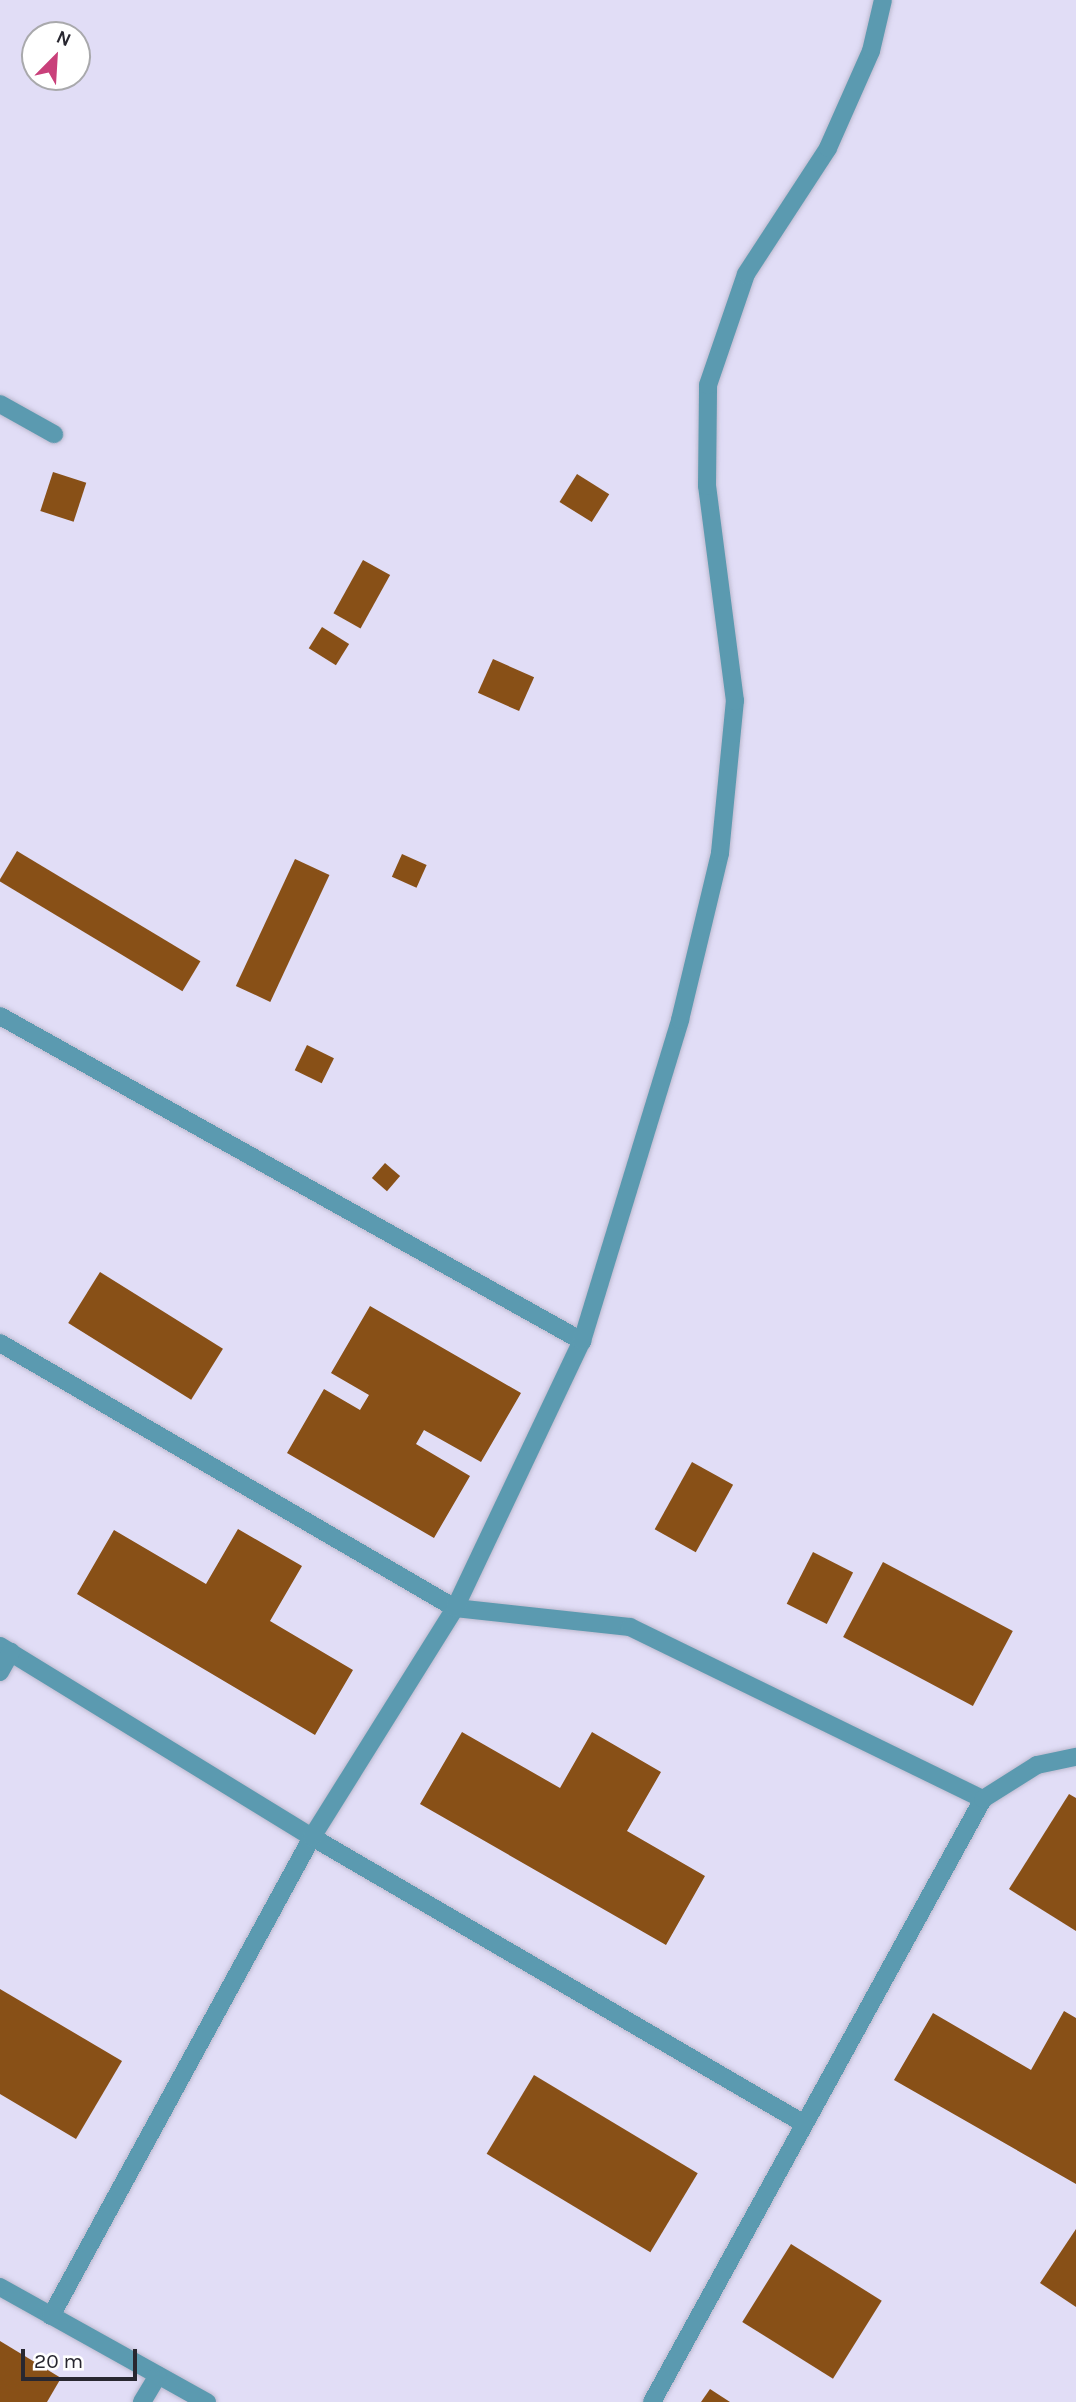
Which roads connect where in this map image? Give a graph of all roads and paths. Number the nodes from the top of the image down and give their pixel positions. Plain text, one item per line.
1 (883, 0) edge
2 (0, 404) edge
3 (54, 434) dead end
4 (0, 1016) edge
5 (582, 1341) junction
6 (0, 1343) edge
7 (456, 1608) junction
8 (5, 1649) edge
9 (0, 1672) edge
10 (1076, 1758) edge
11 (983, 1799) junction
12 (312, 1837) junction
13 (801, 2122) junction
14 (0, 2287) edge
15 (51, 2316) junction
16 (158, 2375) junction
17 (142, 2402) edge
18 (207, 2402) edge
19 (652, 2402) edge

1 - 5 street
2 - 3 street
4 - 5 street
5 - 7 street
6 - 7 street
7 - 11 street
7 - 12 street
8 - 9 street
8 - 12 street
10 - 11 street
11 - 13 street
12 - 13 street
12 - 15 street
13 - 19 street
14 - 15 street
15 - 16 street
16 - 17 street
16 - 18 street

